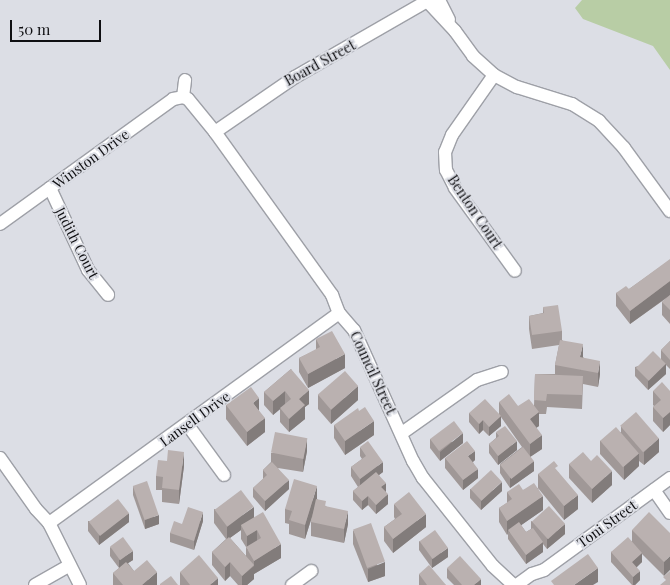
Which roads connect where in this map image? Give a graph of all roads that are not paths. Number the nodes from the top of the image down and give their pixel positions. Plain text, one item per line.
1 (431, 0) edge
2 (494, 75) junction
3 (185, 80) dead end
4 (183, 97) junction
5 (215, 132) junction
6 (50, 188) junction
7 (670, 211) edge
8 (0, 224) edge
9 (515, 270) dead end
10 (108, 295) dead end
11 (340, 313) junction
12 (502, 372) dead end
13 (187, 424) junction
14 (402, 433) junction
15 (0, 458) edge
16 (224, 476) dead end
17 (670, 478) edge
18 (654, 490) junction
19 (670, 513) edge
20 (49, 523) junction
21 (70, 565) junction
22 (311, 571) dead end
23 (35, 585) edge
24 (80, 585) edge
25 (292, 585) edge
26 (515, 585) edge

1 - 2 street
1 - 5 street, Board Street
2 - 7 street
2 - 9 street, Benton Court
3 - 4 street
4 - 5 street
4 - 6 street, Winston Drive
5 - 11 street, Council Street
6 - 8 street, Winston Drive
6 - 10 street, Judith Court
11 - 13 street, Lansell Drive
11 - 14 street, Council Street
12 - 14 street
13 - 16 street
13 - 20 street, Lansell Drive
14 - 26 street, Council Street
15 - 20 street
17 - 18 street, Toni Street
18 - 19 street
18 - 26 street, Toni Street
20 - 21 street
21 - 23 street
21 - 24 street
22 - 25 street

